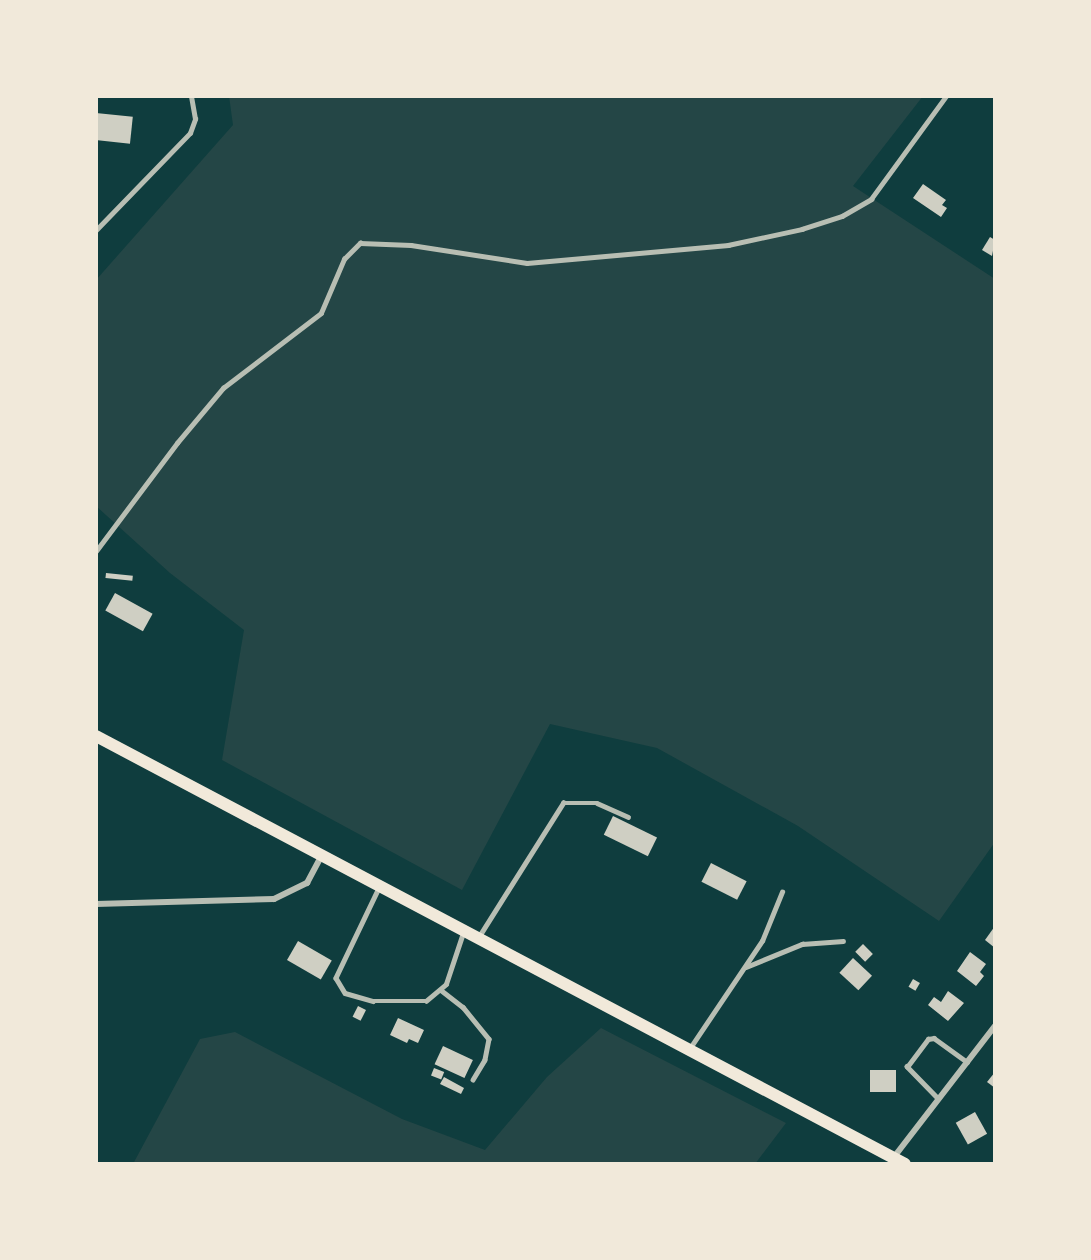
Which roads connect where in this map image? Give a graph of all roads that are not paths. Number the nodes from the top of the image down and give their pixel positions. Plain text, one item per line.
1 (191, 96) edge
2 (946, 96) edge
3 (96, 230) edge
4 (96, 551) edge
5 (96, 736) edge
6 (628, 817) dead end
7 (322, 855) junction
8 (380, 885) junction
9 (782, 892) dead end
10 (96, 904) edge
11 (464, 930) junction
12 (478, 938) junction
13 (843, 941) dead end
14 (744, 968) junction
15 (441, 990) junction
16 (995, 1026) edge
17 (690, 1048) junction
18 (967, 1062) junction
19 (473, 1080) dead end
20 (938, 1099) junction
21 (893, 1158) junction
22 (905, 1164) edge

1 - 3 lane
2 - 4 lane
5 - 7 main road
6 - 12 lane
7 - 8 main road
7 - 10 street
8 - 11 main road
8 - 15 lane
9 - 14 lane
11 - 12 main road
11 - 15 lane
12 - 17 main road
13 - 14 lane
14 - 17 lane
15 - 19 lane
16 - 18 street
17 - 21 main road
18 - 20 street
18 - 20 lane
20 - 21 street
21 - 22 main road

